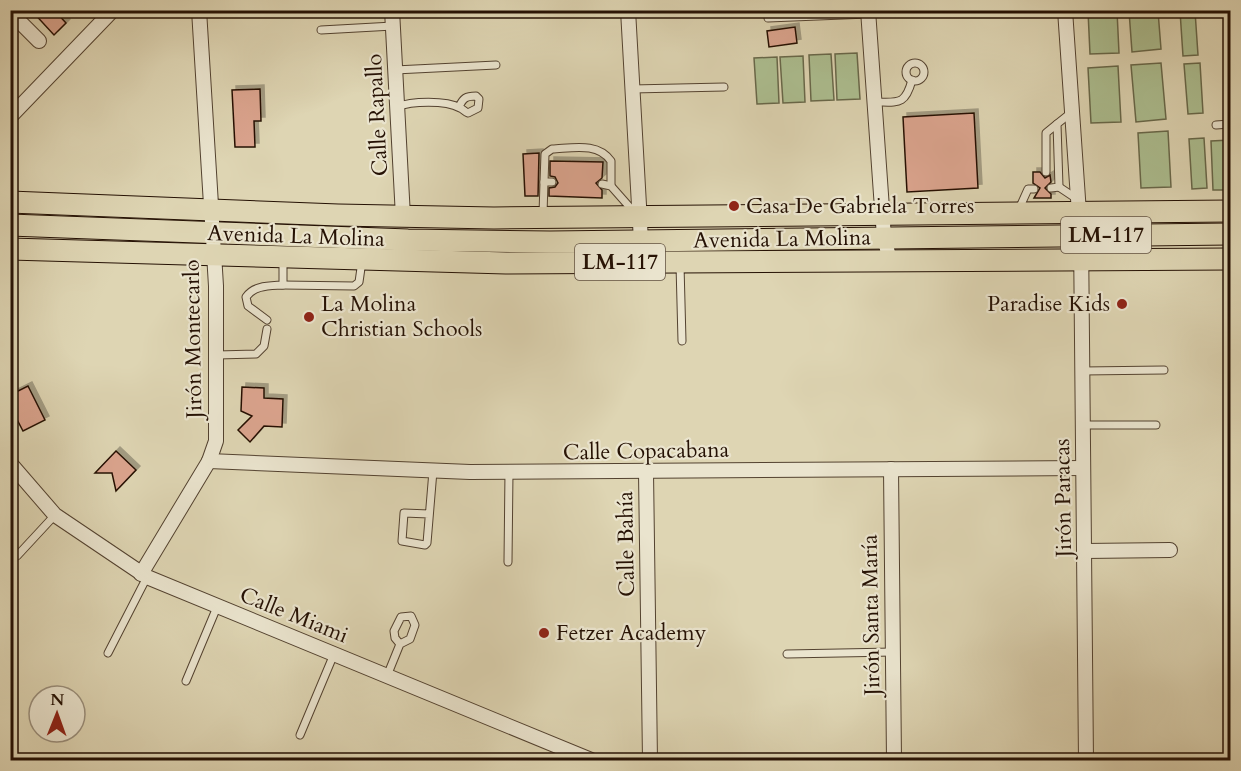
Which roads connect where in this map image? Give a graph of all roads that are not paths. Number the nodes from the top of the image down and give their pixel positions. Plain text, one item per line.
1 (113, 10) edge
2 (199, 10) edge
3 (392, 10) edge
4 (627, 10) edge
5 (1065, 10) edge
6 (10, 12) edge
7 (868, 12) edge
8 (768, 18) dead end
9 (393, 26) junction
10 (321, 30) dead end
11 (39, 41) dead end
12 (496, 65) dead end
13 (395, 70) junction
14 (912, 80) dead end
15 (724, 87) dead end
16 (632, 89) junction
17 (874, 102) junction
18 (397, 107) junction
19 (459, 107) dead end
20 (1072, 111) junction
21 (10, 117) edge
22 (1058, 124) junction
23 (1230, 124) edge
24 (1216, 125) dead end
25 (1046, 172) dead end
26 (602, 184) dead end
27 (611, 186) junction
28 (1034, 189) dead end
29 (10, 202) edge
30 (1069, 208) junction
31 (210, 210) junction
32 (1230, 211) edge
33 (1018, 213) junction
34 (884, 215) junction
35 (403, 217) junction
36 (640, 218) junction
37 (543, 219) junction
38 (10, 225) edge
39 (211, 233) junction
40 (1230, 234) edge
41 (1081, 235) junction
42 (1138, 235) junction
43 (1176, 235) junction
44 (981, 236) junction
45 (884, 237) junction
46 (641, 241) junction
47 (10, 249) edge
48 (213, 256) junction
49 (283, 257) junction
50 (362, 259) junction
51 (1223, 259) edge
52 (1081, 260) junction
53 (890, 261) junction
54 (680, 262) junction
55 (283, 285) junction
56 (267, 320) dead end
57 (267, 329) dead end
58 (682, 341) dead end
59 (217, 355) junction
60 (1164, 370) dead end
61 (1082, 371) junction
62 (1083, 425) junction
63 (1156, 425) dead end
64 (209, 461) junction
65 (10, 463) edge
66 (1083, 468) junction
67 (891, 469) junction
68 (433, 471) junction
69 (509, 472) junction
70 (646, 472) junction
71 (429, 514) junction
72 (55, 515) junction
73 (1084, 550) junction
74 (1170, 550) dead end
75 (16, 556) dead end
76 (508, 562) dead end
77 (144, 575) junction
78 (217, 607) junction
79 (400, 644) dead end
80 (892, 652) junction
81 (108, 653) dead end
82 (334, 654) junction
83 (787, 654) dead end
84 (387, 676) junction
85 (186, 681) dead end
86 (300, 735) dead end
87 (591, 760) edge
88 (650, 760) edge
89 (894, 760) edge
90 (1086, 760) edge

1 - 21 street
2 - 31 street, Jirón Montecarlo
3 - 9 street, Calle Rapallo
4 - 16 street
5 - 20 street
6 - 11 street
7 - 8 lane
7 - 17 street
9 - 10 lane
9 - 13 street, Calle Rapallo
12 - 13 lane
13 - 18 street, Calle Rapallo
14 - 17 lane
15 - 16 lane
16 - 36 street
17 - 34 street
18 - 19 lane
18 - 35 street, Calle Rapallo
20 - 22 lane
20 - 30 street
22 - 25 lane
22 - 30 lane
23 - 24 lane
26 - 27 lane
27 - 36 lane
27 - 37 lane
28 - 33 lane
29 - 31 main road, Avenida La Molina / LM-117
30 - 32 main road, Avenida La Molina / LM-117
30 - 33 main road, Avenida La Molina / LM-117
30 - 42 main road
31 - 35 main road, Avenida La Molina / LM-117
31 - 39 street, Jirón Montecarlo
33 - 34 main road, Avenida La Molina / LM-117
33 - 44 main road
34 - 36 main road, Avenida La Molina / LM-117
34 - 45 street
35 - 37 main road, Avenida La Molina / LM-117
36 - 37 main road, Avenida La Molina / LM-117
36 - 46 street
38 - 39 main road, Avenida La Molina / LM-117
39 - 46 main road, Avenida La Molina / LM-117
39 - 48 street, Jirón Montecarlo
40 - 43 main road, Avenida La Molina / LM-117
41 - 42 main road, Avenida La Molina / LM-117
41 - 44 main road, Avenida La Molina / LM-117
41 - 52 street, Jirón Paracas
42 - 43 main road, Avenida La Molina / LM-117
43 - 51 main road
44 - 45 main road, Avenida La Molina / LM-117
45 - 46 main road, Avenida La Molina / LM-117
45 - 53 street
47 - 48 main road, Avenida La Molina / LM-117
48 - 49 main road, Avenida La Molina / LM-117
48 - 59 street, Jirón Montecarlo
49 - 50 main road, Avenida La Molina / LM-117
49 - 55 lane
50 - 54 main road, Avenida La Molina / LM-117
50 - 55 lane
51 - 52 main road, Avenida La Molina / LM-117
52 - 53 main road, Avenida La Molina / LM-117
52 - 61 street, Jirón Paracas
53 - 54 main road, Avenida La Molina / LM-117
54 - 58 lane
55 - 56 lane
57 - 59 lane
59 - 64 street, Jirón Montecarlo
60 - 61 lane
61 - 62 street, Jirón Paracas
62 - 63 lane
62 - 66 street, Jirón Paracas
64 - 68 street, Calle Copacabana
64 - 77 street, Jirón Montecarlo
65 - 72 street, Calle Miami
66 - 67 street, Calle Copacabana
66 - 73 street, Jirón Paracas
67 - 70 street, Calle Copacabana
67 - 80 street, Jirón Santa María
68 - 69 street, Calle Copacabana
68 - 71 lane
69 - 70 street, Calle Copacabana
69 - 76 lane
70 - 88 street, Calle Bahía
71 - 71 lane
72 - 75 lane
72 - 77 street, Calle Miami
73 - 74 street
73 - 90 street, Jirón Paracas
77 - 78 street, Calle Miami
77 - 81 lane
78 - 82 street, Calle Miami
78 - 85 lane
79 - 84 lane
80 - 83 lane
80 - 89 street, Jirón Santa María
82 - 84 street, Calle Miami
82 - 86 lane
84 - 87 street, Calle Miami

